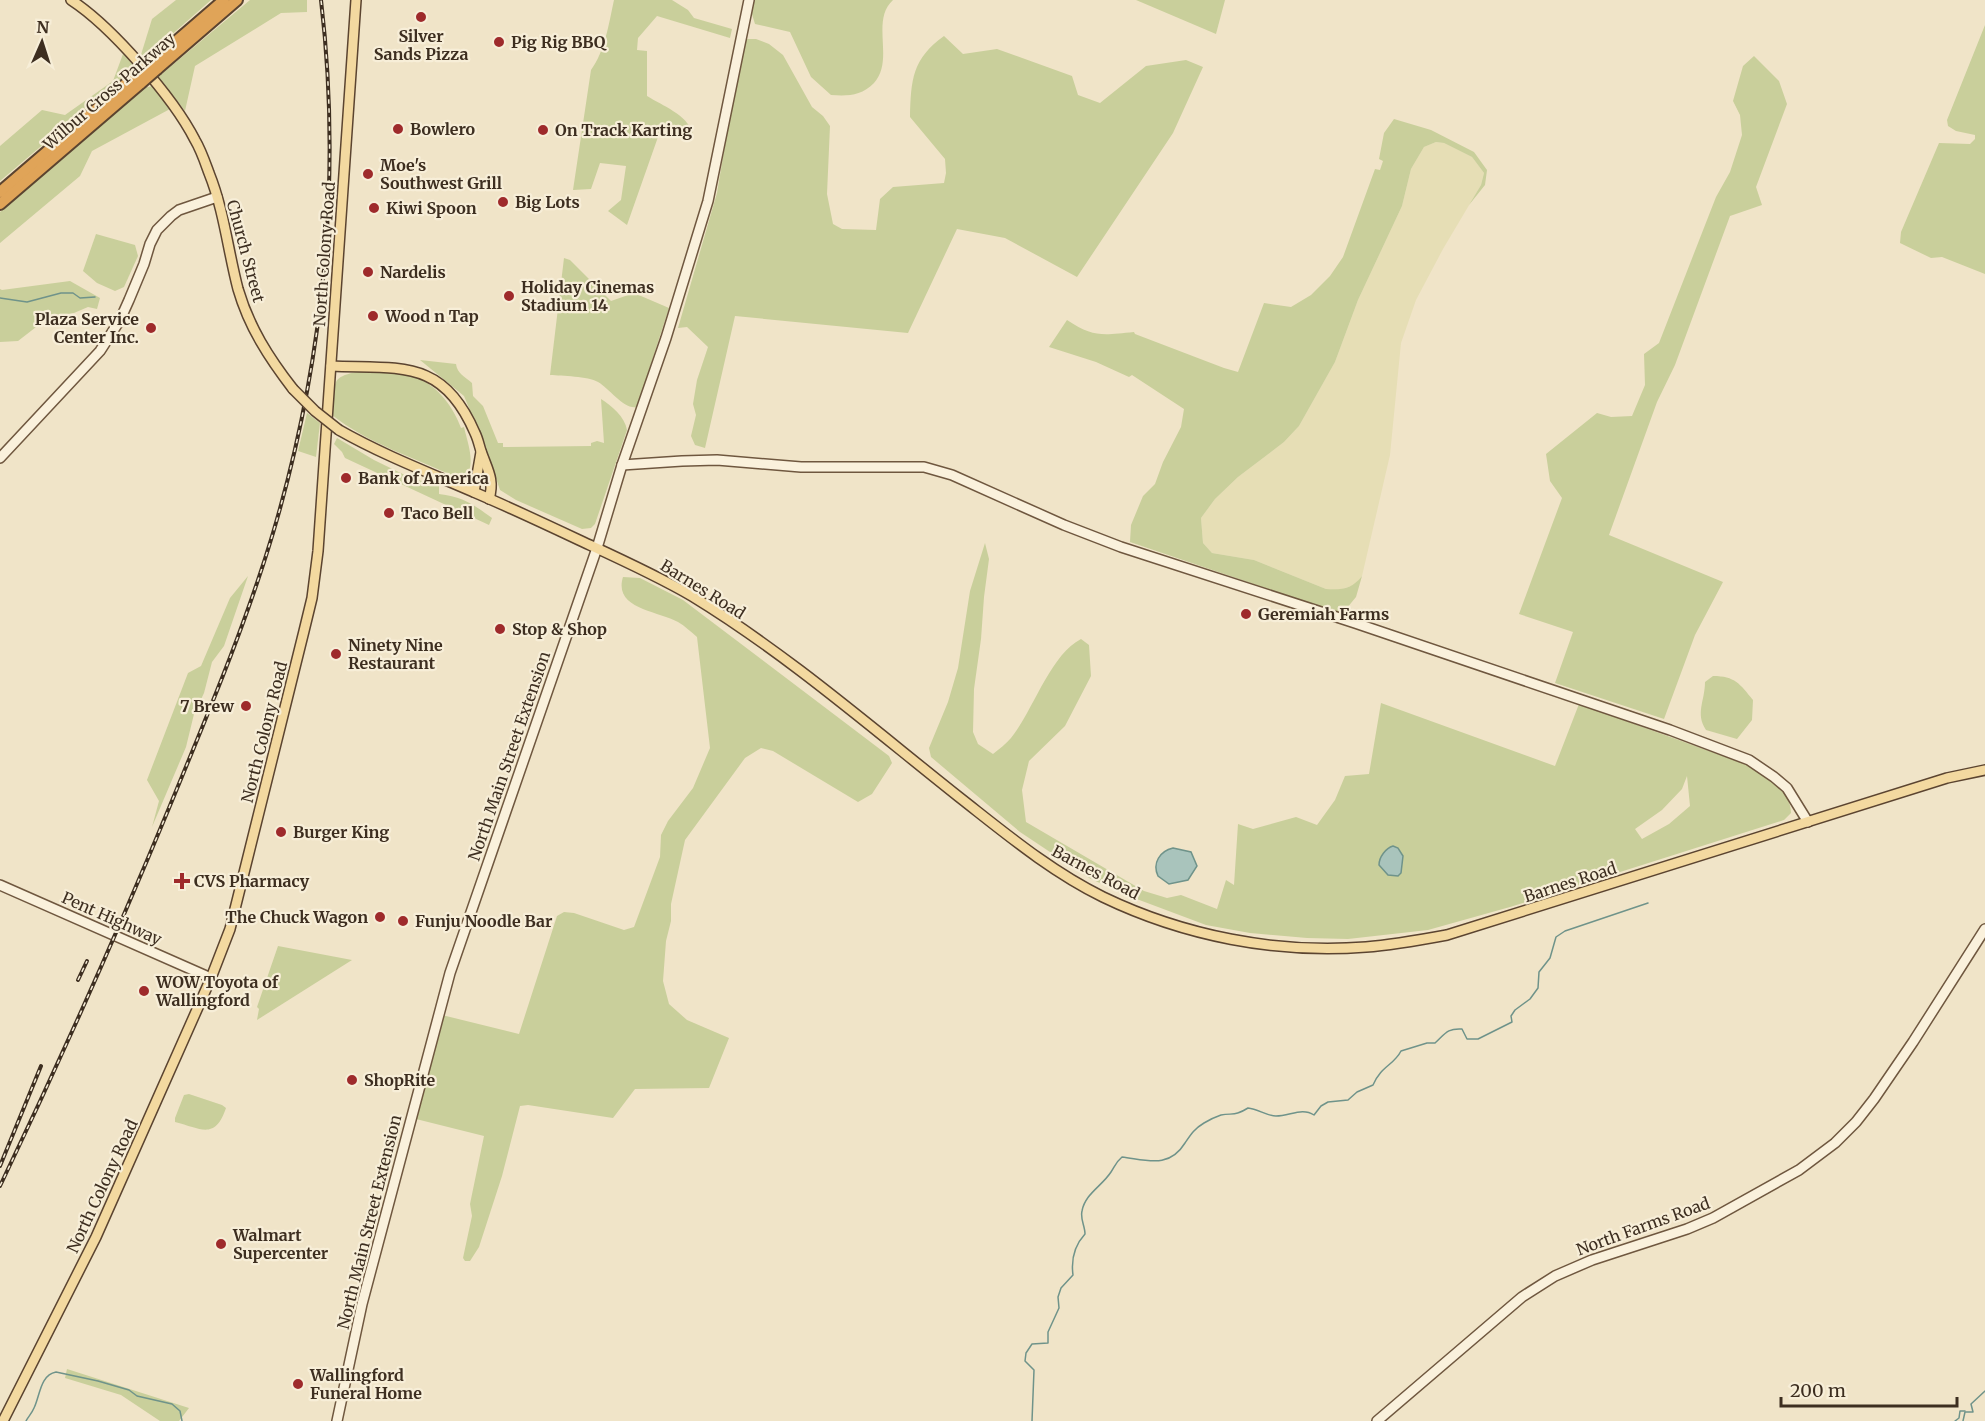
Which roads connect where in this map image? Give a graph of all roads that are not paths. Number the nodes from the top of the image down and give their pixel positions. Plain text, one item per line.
1 (70, 0) edge
2 (224, 0) edge
3 (237, 0) edge
4 (356, 0) edge
5 (748, 0) edge
6 (154, 66) junction
7 (138, 79) junction
8 (0, 192) edge
9 (217, 197) junction
10 (0, 204) edge
11 (331, 366) junction
12 (481, 452) junction
13 (0, 458) edge
14 (622, 465) junction
15 (460, 486) joint
16 (474, 492) junction
17 (489, 499) junction
18 (597, 548) junction
19 (1985, 770) edge
20 (1808, 822) junction
21 (0, 885) edge
22 (1985, 929) edge
23 (211, 978) junction
24 (3, 1421) edge
25 (337, 1421) edge
26 (1377, 1421) edge

1 - 9 main road, Church Street
2 - 6 highway, Wilbur Cross Parkway
3 - 6 highway, Wilbur Cross Parkway
4 - 11 main road, North Colony Road
5 - 14 street, North Main Street Extension
6 - 7 highway, Wilbur Cross Parkway, bridge
7 - 8 highway, Wilbur Cross Parkway
7 - 10 highway, Wilbur Cross Parkway
9 - 13 street
9 - 15 main road, Church Street, bridge
11 - 12 main road
11 - 23 main road, North Colony Road
12 - 16 main road
12 - 17 main road
14 - 18 street, North Main Street Extension
14 - 20 street
15 - 16 main road, Barnes Road
16 - 17 main road, Barnes Road
17 - 18 main road, Barnes Road
18 - 20 main road, Barnes Road
18 - 25 street, North Main Street Extension
19 - 20 main road, Barnes Road
21 - 23 street, Pent Highway
22 - 26 street, North Farms Road
23 - 24 main road, North Colony Road

